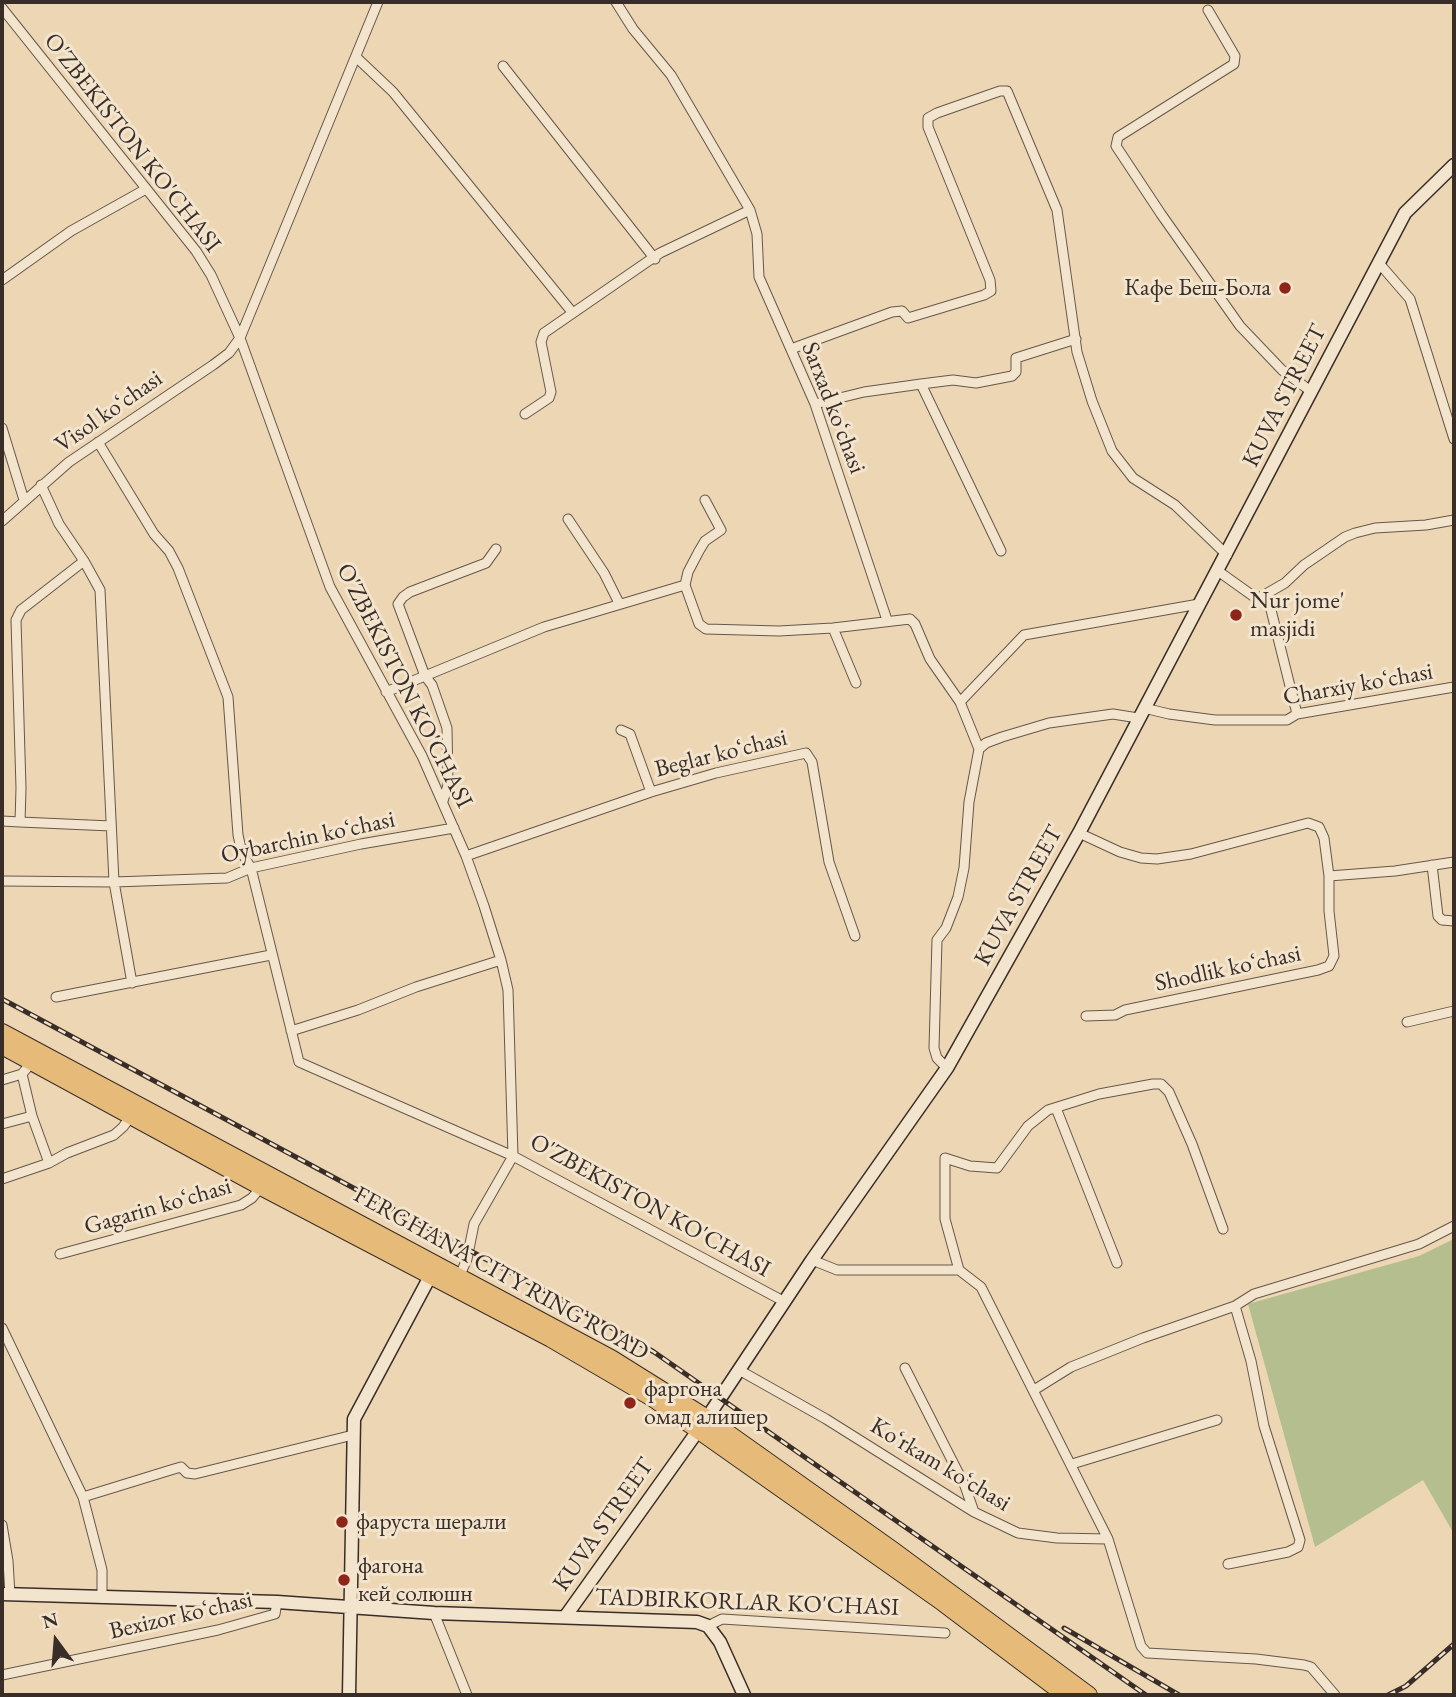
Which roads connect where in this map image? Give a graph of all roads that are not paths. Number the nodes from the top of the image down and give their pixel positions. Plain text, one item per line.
1 (378, 2) edge
2 (616, 2) edge
3 (2, 8) edge
4 (1208, 10) dead end
5 (356, 58) junction
6 (503, 66) dead end
7 (1454, 165) edge
8 (146, 189) junction
9 (750, 209) junction
10 (655, 258) junction
11 (1378, 262) junction
12 (2, 279) edge
13 (572, 312) junction
14 (240, 338) junction
15 (1076, 339) junction
16 (791, 349) junction
17 (921, 384) junction
18 (1312, 391) junction
19 (815, 404) junction
20 (525, 414) dead end
21 (2, 428) edge
22 (1454, 439) edge
23 (99, 442) junction
24 (41, 485) junction
25 (705, 499) dead end
26 (24, 500) junction
27 (568, 519) dead end
28 (1454, 520) edge
29 (2, 521) edge
30 (496, 549) dead end
31 (1001, 551) dead end
32 (1227, 555) junction
33 (84, 561) junction
34 (1218, 571) junction
35 (685, 585) junction
36 (1267, 594) junction
37 (618, 603) junction
38 (1199, 604) junction
39 (887, 620) junction
40 (833, 628) junction
41 (425, 676) junction
42 (856, 683) dead end
43 (1454, 687) edge
44 (386, 692) junction
45 (960, 702) junction
46 (1141, 713) junction
47 (1297, 714) junction
48 (621, 730) dead end
49 (979, 749) junction
50 (651, 792) junction
51 (443, 801) junction
52 (2, 821) edge
53 (20, 822) junction
54 (111, 826) junction
55 (454, 828) junction
56 (1079, 833) junction
57 (466, 856) junction
58 (1454, 862) edge
59 (1432, 865) junction
60 (251, 867) junction
61 (1329, 876) junction
62 (2, 881) edge
63 (114, 881) junction
64 (1454, 921) edge
65 (855, 936) dead end
66 (271, 955) junction
67 (501, 960) junction
68 (132, 983) junction
69 (56, 997) dead end
70 (1454, 1011) edge
71 (1086, 1016) dead end
72 (1407, 1022) dead end
73 (291, 1031) junction
74 (2, 1032) edge
75 (2, 1046) edge
76 (27, 1068) junction
77 (947, 1068) junction
78 (2, 1080) edge
79 (1056, 1108) junction
80 (32, 1116) junction
81 (131, 1116) junction
82 (2, 1124) edge
83 (513, 1156) junction
84 (49, 1163) junction
85 (2, 1179) edge
86 (261, 1187) junction
87 (1454, 1226) edge
88 (1223, 1229) dead end
89 (60, 1254) dead end
90 (812, 1260) junction
91 (1117, 1264) dead end
92 (434, 1270) junction
93 (959, 1270) junction
94 (460, 1275) junction
95 (785, 1302) junction
96 (1235, 1306) junction
97 (2, 1328) edge
98 (905, 1368) dead end
99 (739, 1370) junction
100 (1034, 1390) junction
101 (1217, 1420) dead end
102 (702, 1423) junction
103 (353, 1435) junction
104 (1072, 1464) junction
105 (83, 1497) junction
106 (975, 1512) junction
107 (2, 1525) edge
108 (1108, 1538) junction
109 (1228, 1564) dead end
110 (6, 1595) edge
111 (102, 1598) junction
112 (277, 1602) junction
113 (350, 1606) junction
114 (434, 1613) junction
115 (565, 1617) junction
116 (708, 1626) junction
117 (992, 1632) junction
118 (945, 1633) dead end
119 (2, 1675) edge
120 (349, 1695) edge
121 (467, 1695) edge
122 (744, 1695) edge
123 (1065, 1695) edge
124 (1089, 1695) edge
125 (1335, 1695) edge

1 - 5 street
2 - 9 street, Sarxad koʻchasi
3 - 8 street, O'ZBEKISTON KO'CHASI
4 - 18 street
5 - 13 street
5 - 14 street
6 - 10 street
7 - 11 main road, KUVA STREET
8 - 12 street
8 - 14 street, O'ZBEKISTON KO'CHASI
9 - 10 street
9 - 16 street, Sarxad koʻchasi
10 - 13 street
11 - 18 main road, KUVA STREET
11 - 22 street
13 - 20 street
14 - 23 street, Visol koʻchasi
14 - 44 street, O'ZBEKISTON KO'CHASI
15 - 16 street
15 - 17 street
15 - 32 street
16 - 19 street, Sarxad koʻchasi
17 - 19 street
17 - 31 street
18 - 32 main road, KUVA STREET
19 - 39 street, Sarxad koʻchasi
21 - 26 street
23 - 24 street, Visol koʻchasi
23 - 60 street
24 - 26 street, Visol koʻchasi
24 - 33 street
25 - 35 street
26 - 29 street, Visol koʻchasi
27 - 37 street
28 - 36 street
30 - 41 street
32 - 34 main road, KUVA STREET
33 - 53 street
33 - 54 street
34 - 36 street
34 - 38 main road, KUVA STREET
35 - 37 street
35 - 40 street
36 - 47 street
37 - 41 street
38 - 45 street
38 - 46 main road, KUVA STREET
39 - 40 street
39 - 45 street
40 - 42 street
41 - 44 street
41 - 51 street
43 - 47 street, Charxiy koʻchasi
44 - 51 street, O'ZBEKISTON KO'CHASI
45 - 49 street
46 - 47 street, Charxiy koʻchasi
46 - 49 street, Charxiy koʻchasi
46 - 56 main road, KUVA STREET
48 - 50 street
49 - 77 street
50 - 57 street, Beglar koʻchasi
50 - 65 street, Beglar koʻchasi
51 - 55 street, O'ZBEKISTON KO'CHASI
52 - 53 street
53 - 54 street
54 - 63 street
55 - 57 street, O'ZBEKISTON KO'CHASI
55 - 60 street, Oybarchin koʻchasi
56 - 61 street, Shodlik koʻchasi
56 - 77 main road, KUVA STREET
57 - 67 street, O'ZBEKISTON KO'CHASI
58 - 59 street
59 - 61 street
59 - 64 street
60 - 63 street, Oybarchin koʻchasi
60 - 66 street
61 - 71 street, Shodlik koʻchasi
62 - 63 street, Oybarchin koʻchasi
63 - 68 street
66 - 68 street
66 - 73 street
67 - 73 street
67 - 83 street, O'ZBEKISTON KO'CHASI
68 - 69 street
70 - 72 street
73 - 83 street
74 - 92 highway, FERGHANA CITY RING ROAD
75 - 76 highway, FERGHANA CITY RING ROAD
76 - 78 street
76 - 80 street
76 - 81 highway, FERGHANA CITY RING ROAD
77 - 90 main road, KUVA STREET
79 - 88 street
79 - 91 street
79 - 93 street
80 - 82 street
80 - 84 street
81 - 84 street
81 - 86 highway, FERGHANA CITY RING ROAD
83 - 94 street
83 - 95 street, O'ZBEKISTON KO'CHASI
84 - 85 street
86 - 89 street, Gagarin koʻchasi
86 - 92 highway, FERGHANA CITY RING ROAD
87 - 96 street
90 - 93 street
90 - 95 main road, KUVA STREET
92 - 94 highway, FERGHANA CITY RING ROAD
92 - 102 highway, FERGHANA CITY RING ROAD
92 - 103 main road
93 - 100 street
94 - 102 highway, FERGHANA CITY RING ROAD
95 - 99 main road, KUVA STREET
96 - 100 street
96 - 109 street
97 - 105 street
98 - 106 street
99 - 102 main road, KUVA STREET
99 - 106 street, Koʻrkam koʻchasi
100 - 104 street
101 - 104 street
102 - 115 main road, KUVA STREET
102 - 117 highway, FERGHANA CITY RING ROAD
103 - 105 street
103 - 113 main road
104 - 108 street
105 - 111 street
106 - 108 street, Koʻrkam koʻchasi
107 - 110 street
108 - 125 street
110 - 111 main road, TADBIRKORLAR KO'CHASI
111 - 112 main road, TADBIRKORLAR KO'CHASI
112 - 113 main road, TADBIRKORLAR KO'CHASI
112 - 119 street, Bexizor koʻchasi
113 - 114 main road, TADBIRKORLAR KO'CHASI
113 - 120 main road
114 - 115 main road, TADBIRKORLAR KO'CHASI
114 - 121 street
115 - 116 main road, TADBIRKORLAR KO'CHASI
116 - 118 street, TADBIRKORLAR KO'CHASI
116 - 122 main road
117 - 123 highway, FERGHANA CITY RING ROAD
117 - 124 highway, FERGHANA CITY RING ROAD

